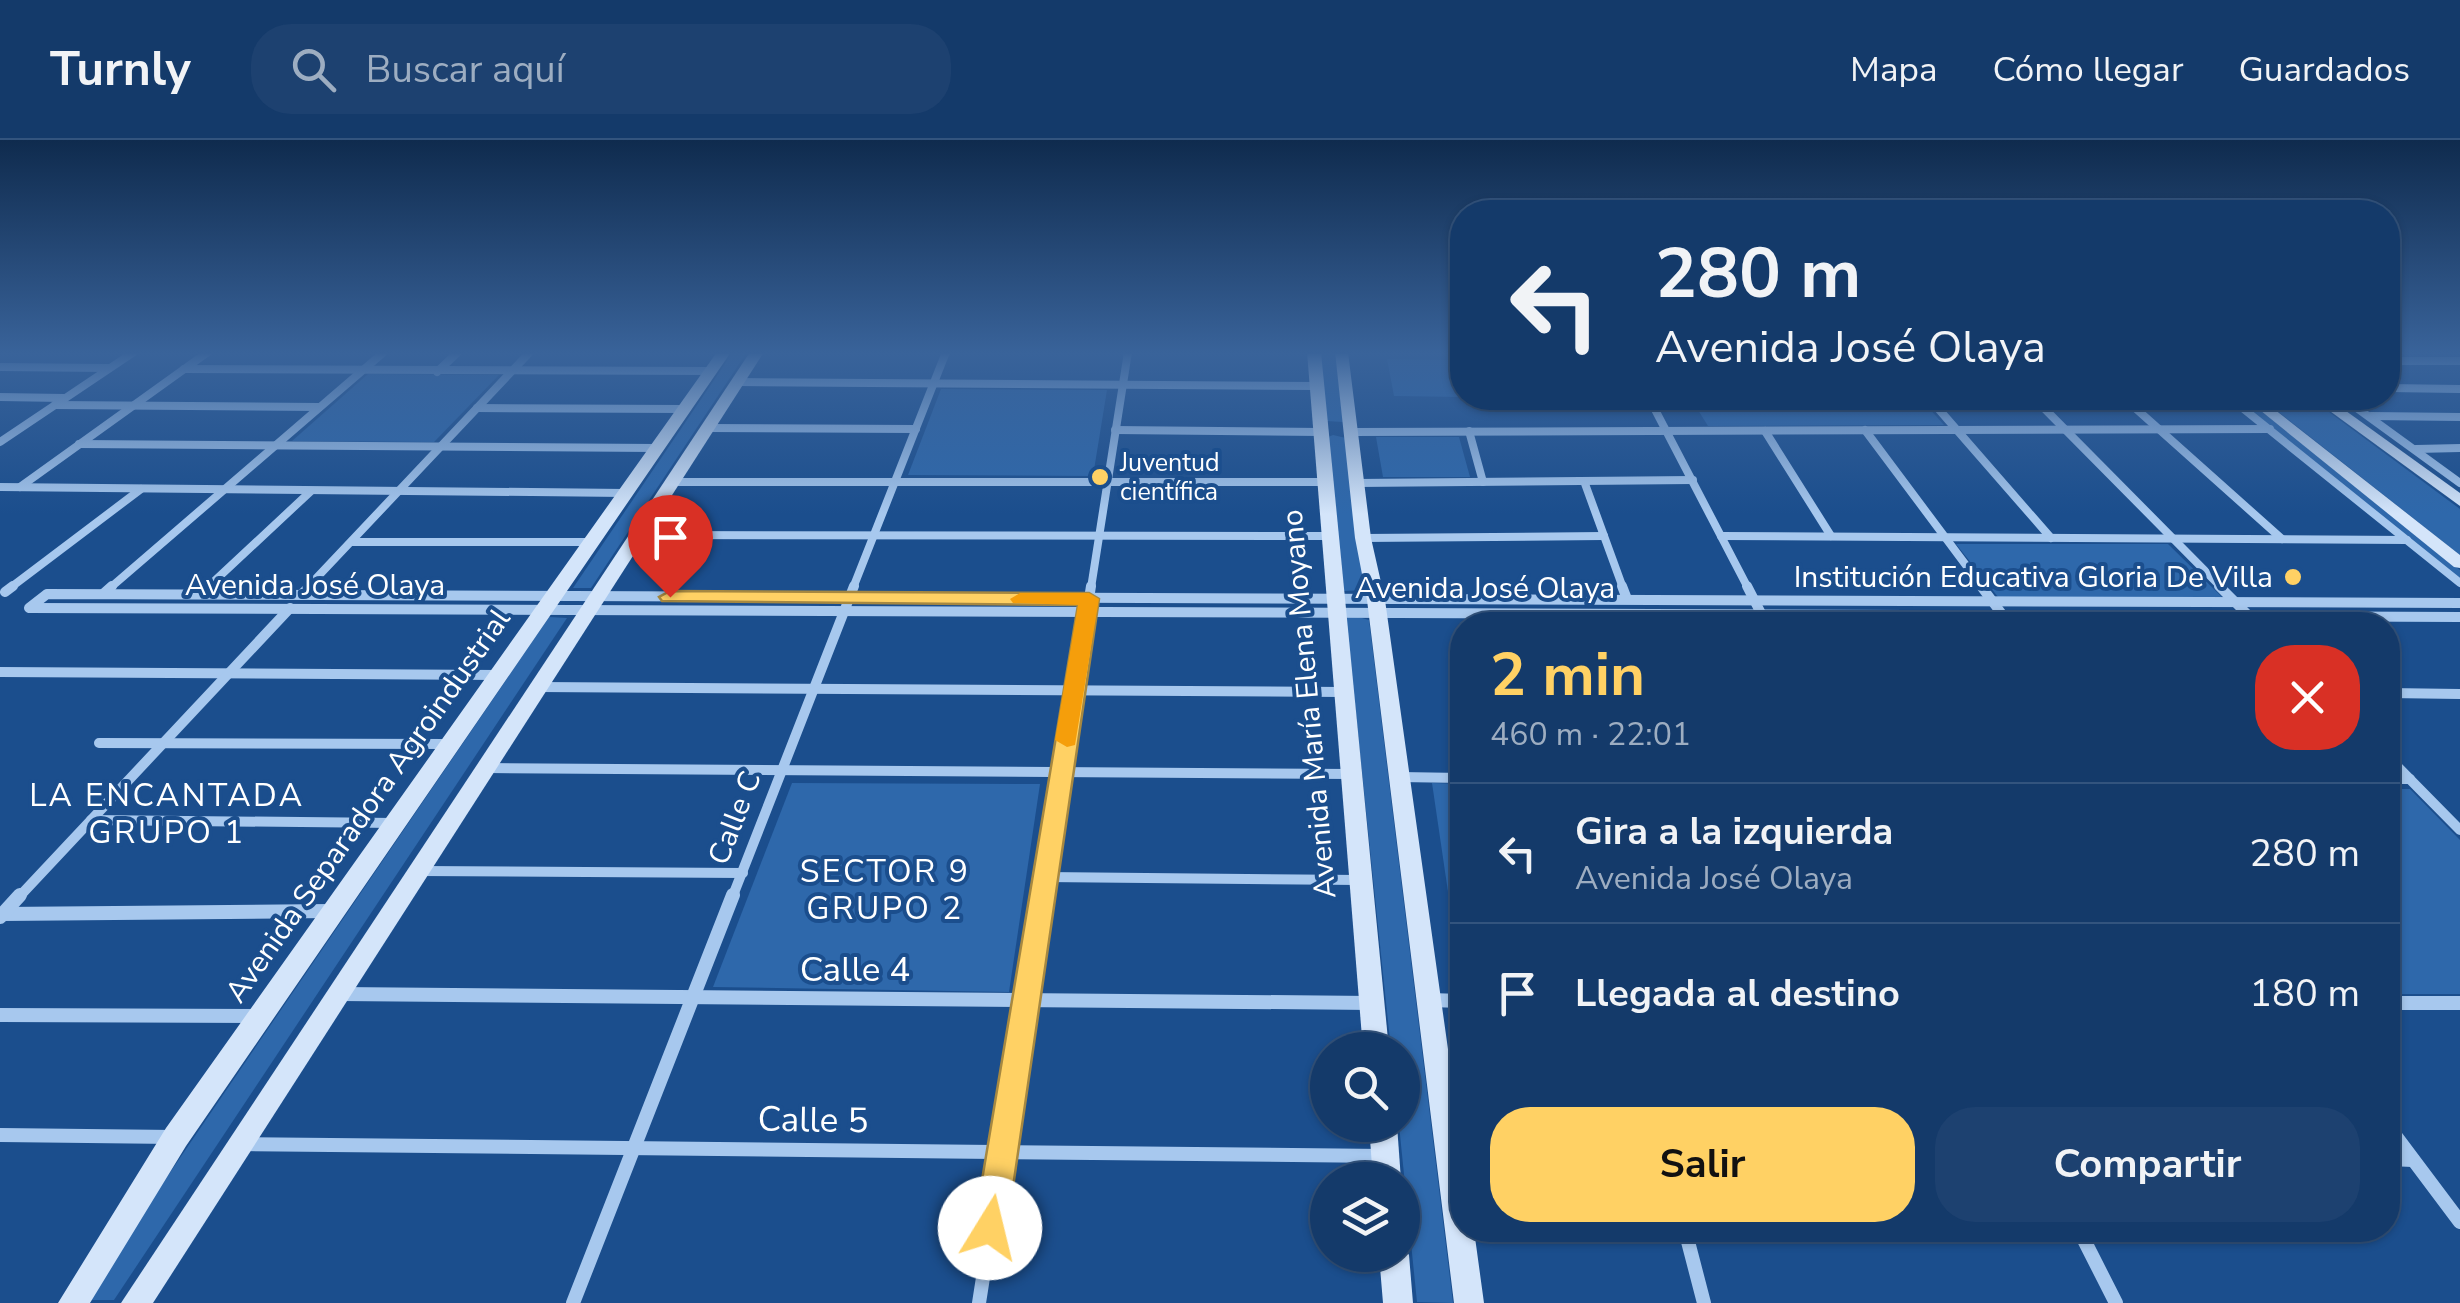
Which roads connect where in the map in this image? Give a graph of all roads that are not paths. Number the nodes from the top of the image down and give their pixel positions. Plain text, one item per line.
1 (53, 406) edge
2 (133, 406) edge
3 (184, 406) edge
4 (686, 406) edge
5 (722, 406) edge
6 (925, 406) edge
7 (1119, 406) edge
8 (1319, 406) edge
9 (1347, 406) edge
10 (320, 407) joint
11 (477, 408) joint
12 (684, 409) junction
13 (1656, 410) edge
14 (1940, 410) edge
15 (2046, 410) edge
16 (2138, 410) edge
17 (2245, 410) edge
18 (2267, 410) edge
19 (2335, 410) edge
20 (2360, 410) edge
21 (2368, 416) junction
22 (2460, 417) edge
23 (708, 428) junction
24 (0, 429) edge
25 (19, 429) junction
26 (916, 429) junction
27 (1115, 430) junction
28 (1865, 430) junction
29 (1958, 430) junction
30 (2066, 430) junction
31 (2160, 430) junction
32 (2270, 430) junction
33 (1469, 431) junction
34 (1667, 431) junction
35 (1765, 431) junction
36 (1321, 432) junction
37 (1350, 432) junction
38 (0, 442) edge
39 (79, 444) junction
40 (275, 446) junction
41 (441, 447) junction
42 (657, 448) junction
43 (2460, 448) edge
44 (2414, 449) junction
45 (1693, 480) junction
46 (1584, 481) junction
47 (672, 482) junction
48 (895, 482) junction
49 (1107, 482) junction
50 (1324, 482) junction
51 (1483, 482) junction
52 (2459, 482) edge
53 (1356, 483) junction
54 (0, 487) edge
55 (20, 487) junction
56 (142, 488) junction
57 (224, 489) junction
58 (312, 490) junction
59 (399, 491) junction
60 (626, 493) junction
61 (2460, 502) edge
62 (638, 535) junction
63 (874, 535) junction
64 (1098, 536) junction
65 (1329, 536) junction
66 (1604, 536) junction
67 (1721, 536) junction
68 (1831, 536) junction
69 (1944, 537) junction
70 (1363, 538) junction
71 (2050, 538) junction
72 (2173, 538) junction
73 (2282, 539) junction
74 (2407, 540) junction
75 (352, 542) junction
76 (591, 542) junction
77 (2460, 563) edge
78 (2460, 583) edge
79 (5, 592) dead end
80 (103, 594) junction
81 (201, 594) junction
82 (302, 595) junction
83 (850, 597) junction
84 (1628, 599) junction
85 (1754, 600) junction
86 (1992, 600) junction
87 (2235, 602) junction
88 (2460, 602) edge
89 (549, 603) junction
90 (593, 604) junction
91 (1088, 606) junction
92 (1338, 606) junction
93 (1376, 606) junction
94 (288, 610) junction
95 (844, 611) junction
96 (1500, 612) edge
97 (1760, 612) edge
98 (2001, 612) edge
99 (2245, 612) edge
100 (2400, 616) edge
101 (2460, 617) edge
102 (0, 672) edge
103 (228, 674) junction
104 (498, 676) junction
105 (539, 687) junction
106 (814, 689) junction
107 (1074, 690) junction
108 (1344, 692) junction
109 (2400, 693) edge
110 (2455, 694) edge
111 (2460, 702) edge
112 (164, 742) junction
113 (99, 743) dead end
114 (450, 744) junction
115 (486, 768) junction
116 (2400, 769) edge
117 (783, 770) junction
118 (1062, 772) junction
119 (1352, 774) junction
120 (1399, 777) junction
121 (1450, 778) edge
122 (2400, 779) edge
123 (2410, 779) junction
124 (91, 820) junction
125 (396, 823) junction
126 (2460, 830) edge
127 (419, 871) junction
128 (743, 873) junction
129 (1045, 877) junction
130 (1360, 880) junction
131 (334, 910) junction
132 (1, 915) edge
133 (338, 994) junction
134 (695, 998) junction
135 (1026, 1000) junction
136 (1430, 1000) junction
137 (1450, 1001) edge
138 (2400, 1002) edge
139 (1372, 1003) junction
140 (2460, 1003) edge
141 (0, 1016) edge
142 (261, 1016) junction
143 (1374, 1032) edge
144 (0, 1135) edge
145 (176, 1137) junction
146 (2400, 1143) edge
147 (240, 1144) junction
148 (635, 1148) junction
149 (1002, 1152) junction
150 (1450, 1155) edge
151 (2400, 1160) edge
152 (2412, 1160) junction
153 (1310, 1165) edge
154 (2460, 1222) edge
155 (1461, 1242) edge
156 (1688, 1242) edge
157 (2084, 1242) edge
158 (1395, 1272) edge
159 (73, 1303) edge
160 (136, 1303) edge
161 (574, 1303) edge
162 (978, 1303) edge
163 (1398, 1303) edge
164 (1469, 1303) edge
165 (1704, 1303) edge
166 (2116, 1303) edge

1 - 25 street
2 - 39 street
3 - 10 street
4 - 12 street, Avenida Separadora Agroindustrial
5 - 23 street
6 - 26 street, Calle C
7 - 27 street
8 - 36 street, Avenida María Elena Moyano
9 - 37 street
10 - 40 street
11 - 12 street
11 - 41 street
12 - 42 street, Avenida Separadora Agroindustrial
13 - 34 street
14 - 29 street
15 - 30 street
16 - 31 street
17 - 32 street
18 - 77 street
19 - 61 street
20 - 21 street
21 - 22 street
21 - 44 street
23 - 26 street
23 - 47 street
24 - 25 street
25 - 38 street
26 - 48 street, Calle C
27 - 36 street
27 - 49 street
28 - 29 street
28 - 35 street
28 - 69 street
29 - 30 street
29 - 71 street
30 - 31 street
30 - 72 street
31 - 32 street
31 - 73 street
32 - 74 street
33 - 34 street
33 - 37 street
33 - 51 street
34 - 35 street
34 - 45 street
35 - 68 street
36 - 50 street, Avenida María Elena Moyano
37 - 53 street
39 - 40 street
39 - 55 street
40 - 41 street
40 - 57 street
41 - 42 street
41 - 59 street
42 - 60 street, Avenida Separadora Agroindustrial
43 - 44 street
44 - 52 street
45 - 46 street
45 - 67 street
46 - 51 street
46 - 66 street
47 - 48 street
47 - 62 street
48 - 49 street
48 - 63 street, Calle C
49 - 50 street
49 - 64 street
50 - 65 street, Avenida María Elena Moyano
51 - 53 street
53 - 70 street
54 - 55 street
55 - 56 street
56 - 57 street
56 - 79 street
57 - 58 street
57 - 80 street
58 - 59 street
58 - 81 street
59 - 60 street
59 - 75 street
60 - 76 street, Avenida Separadora Agroindustrial
62 - 63 street
62 - 90 street
63 - 64 street
63 - 83 street, Calle C
64 - 65 street
64 - 91 street
65 - 92 street, Avenida María Elena Moyano
66 - 70 street
66 - 84 street
67 - 68 street
67 - 85 street
68 - 69 street
69 - 71 street
69 - 86 street
70 - 93 street
71 - 72 street
72 - 73 street
72 - 87 street
73 - 74 street
74 - 78 street
75 - 76 street
75 - 82 street
76 - 89 street, Avenida Separadora Agroindustrial
80 - 81 street, Avenida José Olaya
80 - 94 street, Avenida José Olaya
81 - 82 street, Avenida José Olaya
82 - 89 street, Avenida José Olaya
82 - 94 street
83 - 90 street, Avenida José Olaya
83 - 91 street, Avenida José Olaya
83 - 95 street, Calle C
84 - 85 street, Avenida José Olaya
84 - 93 street, Avenida José Olaya
85 - 86 street, Avenida José Olaya
85 - 97 street
86 - 87 street, Avenida José Olaya
86 - 98 street
87 - 88 street, Avenida José Olaya
87 - 99 street
89 - 90 street, Avenida José Olaya
89 - 90 street, Avenida José Olaya
89 - 94 street, Avenida José Olaya
89 - 104 street, Avenida Separadora Agroindustrial
90 - 95 street, Avenida José Olaya
90 - 105 street
91 - 92 street, Avenida José Olaya
91 - 95 street, Avenida José Olaya
91 - 107 street
92 - 93 street, Avenida José Olaya
92 - 108 street, Avenida María Elena Moyano
93 - 96 street, Avenida José Olaya
93 - 120 street
94 - 103 street
95 - 106 street, Calle C
100 - 101 street, Avenida José Olaya
102 - 103 street
103 - 104 street
103 - 112 street
104 - 114 street, Avenida Separadora Agroindustrial
105 - 106 street
105 - 115 street
106 - 107 street
106 - 117 street, Calle C
107 - 108 street
107 - 118 street
108 - 119 street, Avenida María Elena Moyano
109 - 110 street
110 - 111 street
112 - 113 street
112 - 114 street
112 - 124 street
114 - 125 street, Avenida Separadora Agroindustrial
115 - 117 street
115 - 127 street
116 - 123 street
117 - 118 street
117 - 128 street, Calle C
118 - 119 street
118 - 129 street
119 - 130 street, Avenida María Elena Moyano
120 - 121 street
120 - 136 street
122 - 123 street
123 - 126 street
124 - 125 street
124 - 132 street
125 - 131 street, Avenida Separadora Agroindustrial
127 - 128 street
127 - 133 street
128 - 134 street, Calle C
129 - 130 street
129 - 135 street
130 - 139 street, Avenida María Elena Moyano
131 - 132 street
131 - 142 street, Avenida Separadora Agroindustrial
133 - 134 street, Calle 4
133 - 147 street
134 - 135 street, Calle 4
134 - 148 street, Calle C
135 - 139 street, Calle 4
135 - 149 street
136 - 137 street
136 - 150 street
138 - 140 street
139 - 143 street, Avenida María Elena Moyano
141 - 142 street
142 - 145 street, Avenida Separadora Agroindustrial
144 - 145 street
145 - 159 street, Avenida Separadora Agroindustrial
146 - 152 street
147 - 148 street, Calle 5
147 - 160 street
148 - 149 street, Calle 5
148 - 161 street, Calle C
149 - 153 street, Calle 5
149 - 162 street
151 - 152 street
152 - 154 street
155 - 164 street
156 - 165 street
157 - 166 street
158 - 163 street

